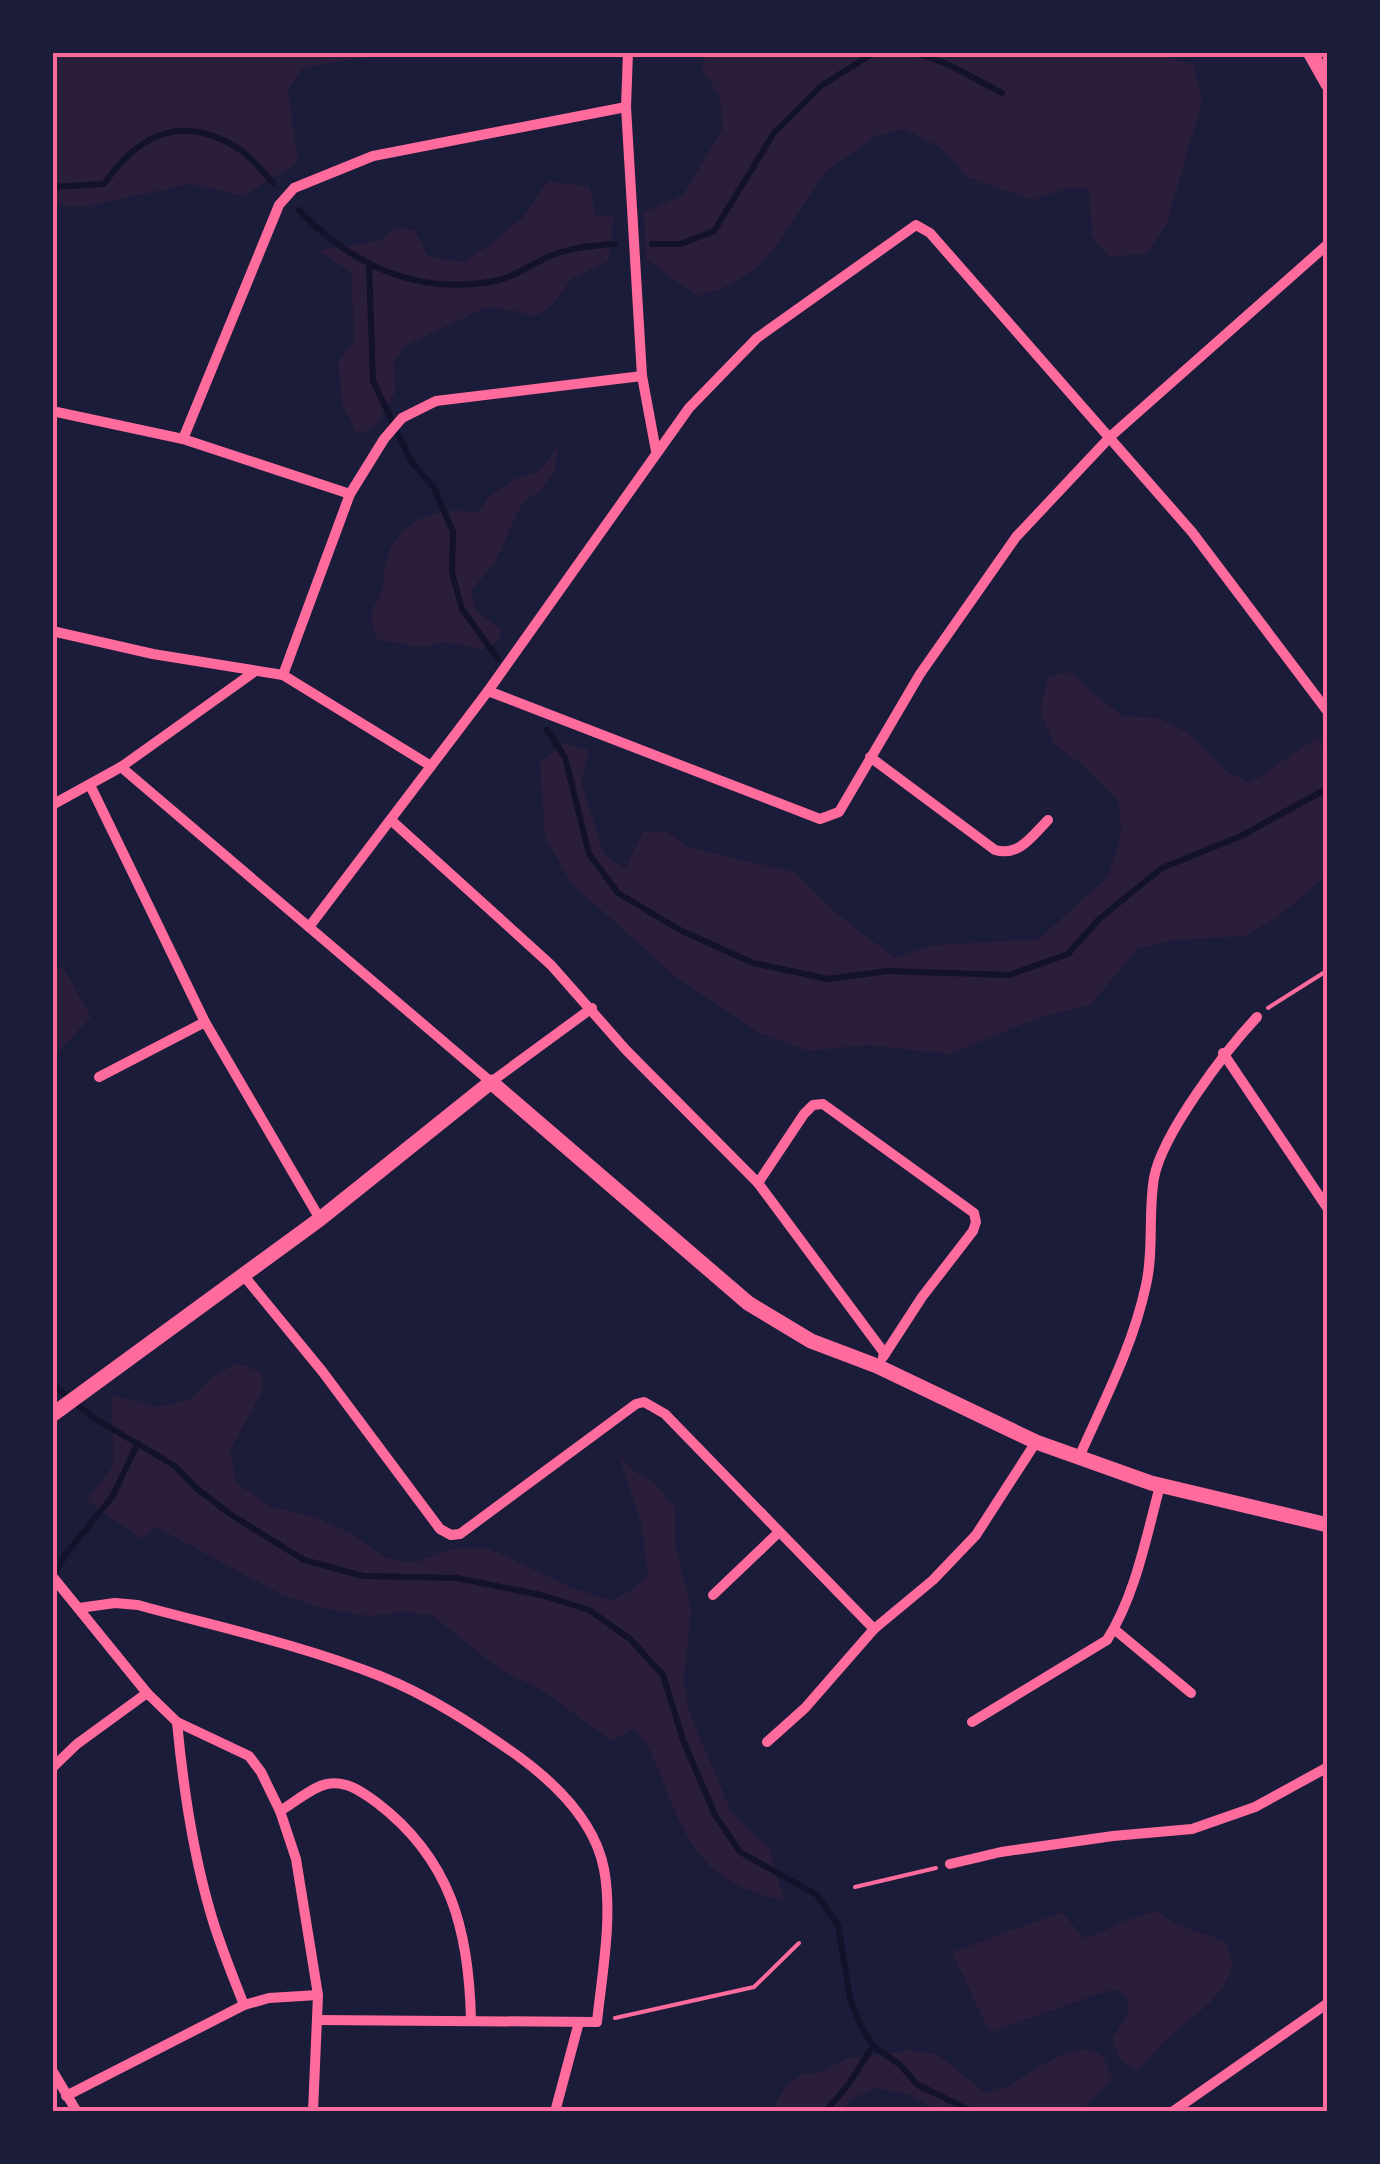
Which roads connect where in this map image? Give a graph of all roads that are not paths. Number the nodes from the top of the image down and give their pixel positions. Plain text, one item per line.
1 (628, 52) edge
2 (1310, 52) edge
3 (1328, 84) edge
4 (626, 107) junction
5 (1328, 244) edge
6 (642, 376) junction
7 (52, 411) edge
8 (1111, 436) junction
9 (182, 438) junction
10 (656, 451) junction
11 (350, 494) junction
12 (52, 631) edge
13 (254, 672) junction
14 (282, 676) junction
15 (488, 691) junction
16 (1328, 712) edge
17 (870, 756) junction
18 (431, 766) junction
19 (121, 767) junction
20 (90, 785) junction
21 (52, 805) edge
22 (1048, 820) dead end
23 (392, 821) junction
24 (309, 927) junction
25 (592, 1008) junction
26 (1257, 1017) road end
27 (205, 1022) junction
28 (1223, 1053) junction
29 (99, 1077) dead end
30 (491, 1082) junction
31 (758, 1183) junction
32 (1328, 1209) edge
33 (320, 1219) junction
34 (244, 1276) junction
35 (881, 1360) junction
36 (56, 1412) edge
37 (1036, 1442) junction
38 (1078, 1457) junction
39 (1160, 1486) junction
40 (1328, 1526) edge
41 (778, 1533) junction
42 (52, 1576) edge
43 (713, 1596) dead end
44 (79, 1608) junction
45 (874, 1629) junction
46 (1114, 1629) junction
47 (147, 1692) junction
48 (1191, 1692) dead end
49 (176, 1722) junction
50 (972, 1722) dead end
51 (768, 1742) dead end
52 (1328, 1767) edge
53 (52, 1768) edge
54 (280, 1810) junction
55 (950, 1864) road end
56 (318, 1996) junction
57 (1328, 2003) edge
58 (244, 2005) junction
59 (317, 2020) junction
60 (472, 2020) junction
61 (578, 2022) junction
62 (52, 2070) edge
63 (66, 2096) junction
64 (77, 2112) edge
65 (313, 2112) edge
66 (555, 2112) edge
67 (1172, 2112) edge

1 - 4 street
2 - 3 street
4 - 6 street
4 - 9 street
5 - 8 street
6 - 10 street
6 - 11 street
7 - 9 street
8 - 10 street
8 - 16 street
8 - 17 street
9 - 11 street
10 - 15 street
11 - 14 street
12 - 13 street
13 - 14 street
13 - 19 street
14 - 18 street
15 - 17 street
15 - 18 street
17 - 22 street
18 - 23 street
19 - 20 street
19 - 24 street
20 - 21 street
20 - 27 street
23 - 24 street
23 - 25 street
24 - 30 street
25 - 30 street
25 - 31 street
26 - 28 street
27 - 29 street
27 - 33 street
28 - 32 street
28 - 38 street
30 - 33 street
30 - 35 street
31 - 35 street
31 - 35 street
33 - 34 street
34 - 36 street
34 - 41 street
35 - 37 street
37 - 38 street
37 - 45 street
38 - 39 street
39 - 40 street
39 - 46 street
41 - 43 street
41 - 45 street
42 - 44 street
44 - 47 street
44 - 61 street
45 - 51 street
46 - 48 street
46 - 50 street
47 - 49 street
47 - 53 street
49 - 54 street
49 - 58 street
52 - 55 street
54 - 56 street
54 - 60 street
56 - 58 street
56 - 59 street
57 - 67 street
58 - 63 street
59 - 60 street
59 - 65 street
60 - 61 street
61 - 66 street
62 - 63 street
63 - 64 street

